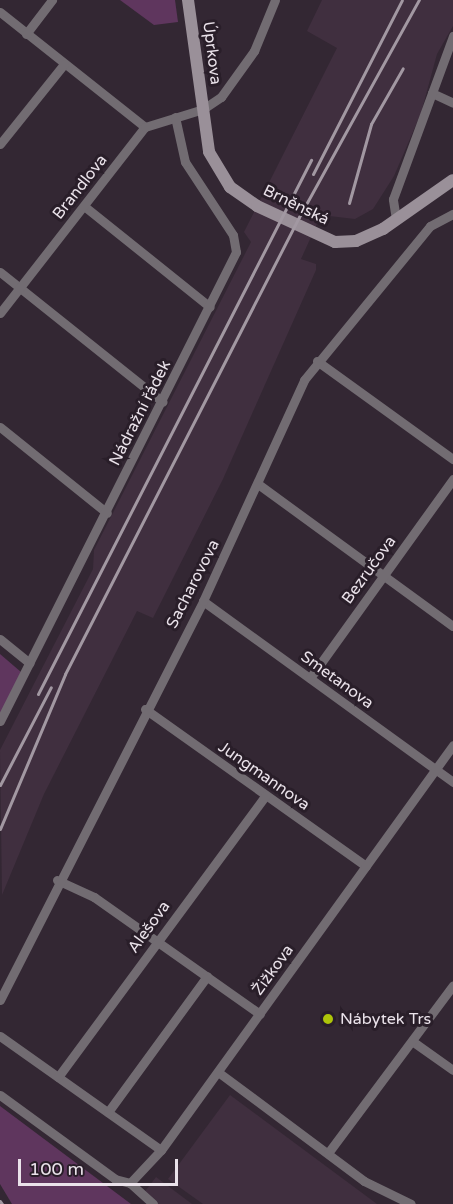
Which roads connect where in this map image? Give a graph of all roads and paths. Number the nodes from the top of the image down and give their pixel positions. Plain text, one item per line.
1 (52, 0) edge
2 (188, 0) edge
3 (275, 0) edge
4 (0, 12) edge
5 (26, 34) junction
6 (453, 36) edge
7 (64, 64) junction
8 (432, 93) junction
9 (453, 103) edge
10 (203, 110) junction
11 (175, 117) junction
12 (145, 127) junction
13 (0, 144) edge
14 (453, 180) edge
15 (84, 206) junction
16 (453, 214) edge
17 (396, 219) junction
18 (0, 272) edge
19 (20, 288) junction
20 (210, 308) junction
21 (0, 313) edge
22 (317, 361) junction
23 (163, 402) junction
24 (0, 427) edge
25 (453, 459) edge
26 (453, 479) edge
27 (258, 484) junction
28 (106, 513) junction
29 (384, 576) junction
30 (203, 601) junction
31 (453, 626) edge
32 (0, 639) edge
33 (30, 663) junction
34 (310, 678) junction
35 (145, 709) junction
36 (0, 721) edge
37 (453, 745) edge
38 (435, 770) junction
39 (453, 782) edge
40 (266, 795) junction
41 (366, 866) junction
42 (57, 880) junction
43 (158, 940) junction
44 (207, 976) junction
45 (453, 985) edge
46 (0, 1000) edge
47 (260, 1014) junction
48 (0, 1036) edge
49 (412, 1041) junction
50 (453, 1070) edge
51 (218, 1072) junction
52 (58, 1077) junction
53 (0, 1095) edge
54 (108, 1112) junction
55 (161, 1150) junction
56 (328, 1153) junction
57 (130, 1183) junction
58 (153, 1204) edge
59 (411, 1204) edge

1 - 5 street
2 - 10 main road, Úprkova
3 - 10 street
4 - 5 street
5 - 7 street
6 - 8 street
7 - 12 street
7 - 13 street
8 - 9 street
8 - 17 street
10 - 11 street
10 - 17 main road, Brněnská
11 - 12 street
11 - 20 street, Nádražní řádek
12 - 15 street, Brandlova
14 - 17 main road, Brněnská
15 - 19 street, Brandlova
15 - 20 street
16 - 22 street, Sacharovova
18 - 19 street
19 - 21 street, Brandlova
19 - 23 street
20 - 23 street, Nádražní řádek
22 - 25 street
22 - 27 street, Sacharovova
23 - 28 street, Nádražní řádek
24 - 28 street
26 - 29 street, Bezručova
27 - 29 street
27 - 30 street, Sacharovova
28 - 33 street, Nádražní řádek
29 - 31 street
29 - 34 street, Bezručova
30 - 34 street, Smetanova
30 - 35 street, Sacharovova
32 - 33 street
33 - 36 street, Nádražní řádek
34 - 38 street, Smetanova
35 - 40 street, Jungmannova
35 - 42 street, Sacharovova
37 - 38 street, Žižkova
38 - 39 street, Smetanova
38 - 41 street, Žižkova
40 - 41 street, Jungmannova
40 - 43 street, Alešova
41 - 47 street, Žižkova
42 - 43 street
42 - 46 street, Sacharovova
43 - 44 street
43 - 52 street, Alešova
44 - 47 street
44 - 54 street
45 - 49 street
47 - 51 street, Žižkova
48 - 52 street
49 - 50 street
49 - 56 street
51 - 55 street, Žižkova
51 - 56 street
52 - 54 street
53 - 57 street
54 - 55 street
55 - 57 street, Žižkova
56 - 59 street
57 - 58 street

